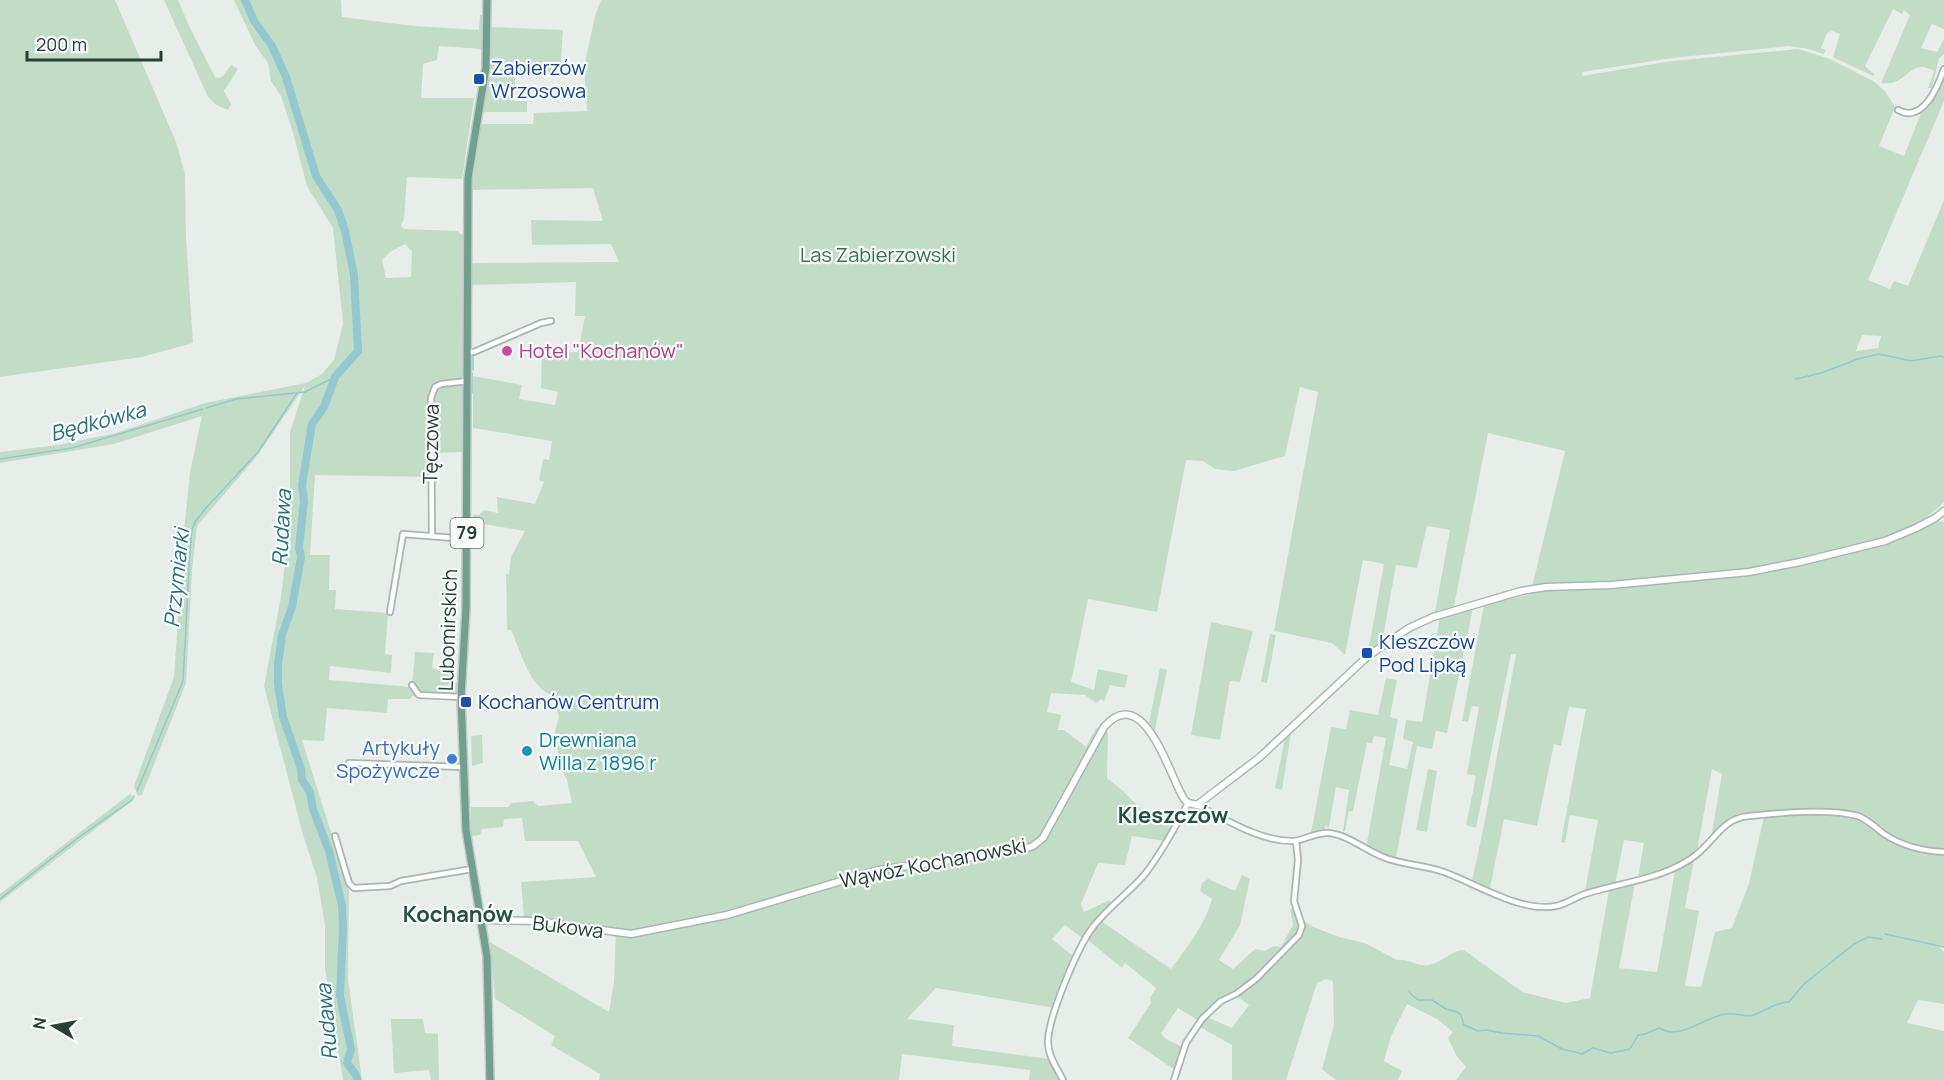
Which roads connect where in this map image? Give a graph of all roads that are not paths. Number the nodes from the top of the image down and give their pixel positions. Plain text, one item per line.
1 (487, 0) edge
2 (1944, 69) edge
3 (1898, 110) dead end
4 (552, 321) dead end
5 (468, 352) junction
6 (468, 381) junction
7 (1944, 511) edge
8 (432, 536) junction
9 (467, 539) junction
10 (390, 612) dead end
11 (412, 685) dead end
12 (461, 697) junction
13 (349, 763) dead end
14 (463, 767) junction
15 (1188, 803) junction
16 (1197, 805) junction
17 (335, 836) dead end
18 (1296, 841) junction
19 (1944, 852) edge
20 (472, 869) junction
21 (482, 920) junction
22 (618, 933) joint
23 (490, 1080) edge
24 (1063, 1080) edge
25 (1174, 1080) edge

1 - 5 main road, Lubomirskich / 79
2 - 3 street
4 - 5 street
5 - 6 main road, Lubomirskich / 79
6 - 8 street, Tęczowa
6 - 9 main road, Lubomirskich / 79
7 - 16 street
8 - 9 street
8 - 10 street
9 - 12 main road, Lubomirskich / 79
11 - 12 street
12 - 14 main road, Lubomirskich / 79
13 - 14 street
14 - 20 main road, Lubomirskich / 79
15 - 16 street
15 - 22 street, Wąwóz Kochanowski
15 - 24 street
16 - 18 street
17 - 20 street
18 - 19 street
18 - 25 street
20 - 21 main road, Lubomirskich / 79
21 - 22 street, Bukowa
21 - 23 main road, Lubomirskich / 79

